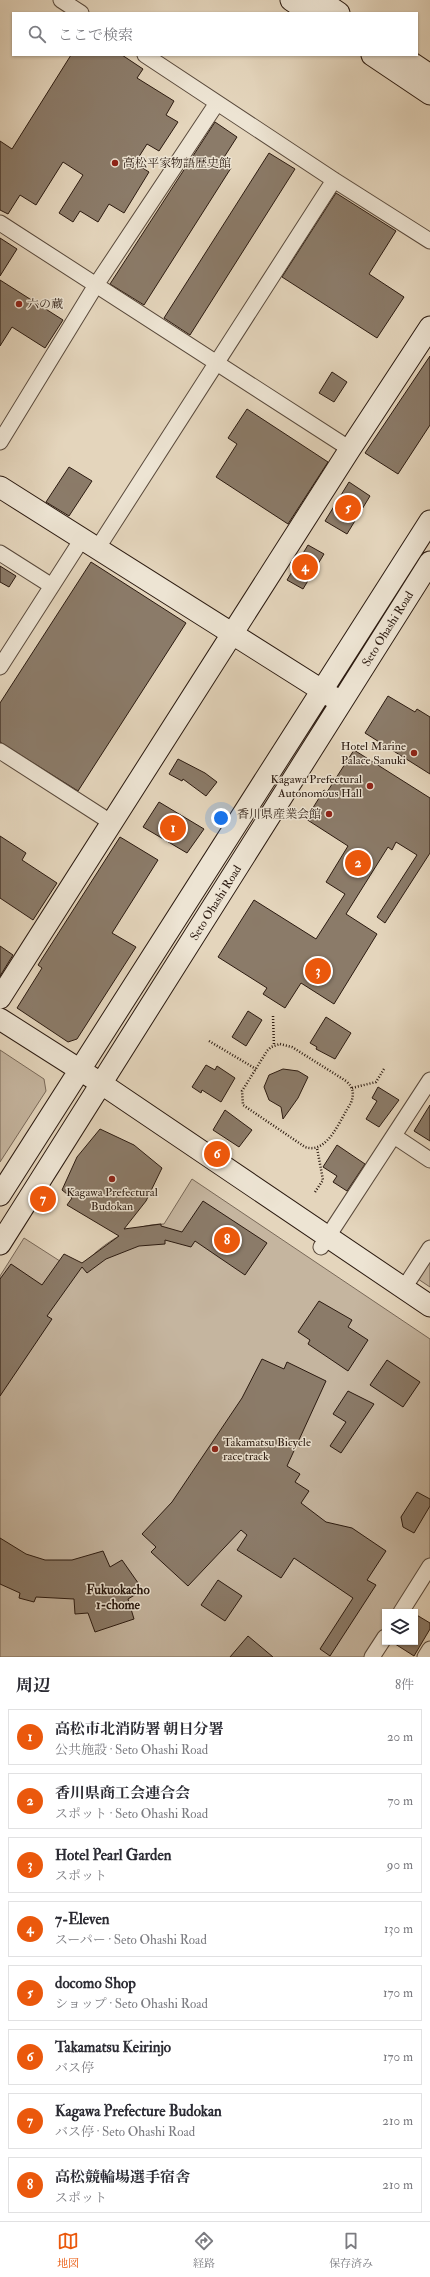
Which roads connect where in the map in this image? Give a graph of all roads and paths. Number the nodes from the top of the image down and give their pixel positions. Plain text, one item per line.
1 (61, 0) edge
2 (290, 0) edge
3 (320, 0) edge
4 (79, 12) edge
5 (308, 12) edge
6 (338, 12) edge
7 (146, 56) edge
8 (373, 56) edge
9 (402, 56) edge
10 (430, 75) edge
11 (430, 94) edge
12 (217, 103) junction
13 (334, 180) junction
14 (0, 223) edge
15 (430, 241) edge
16 (96, 285) junction
17 (430, 327) edge
18 (216, 364) junction
19 (0, 442) edge
20 (350, 449) junction
21 (0, 487) edge
22 (430, 521) edge
23 (90, 544) junction
24 (0, 553) edge
25 (430, 562) edge
26 (52, 586) junction
27 (232, 634) junction
28 (2, 659) edge
29 (322, 690) junction
30 (341, 703) junction
31 (0, 752) edge
32 (112, 823) junction
33 (0, 998) edge
34 (273, 1016) dead end
35 (0, 1019) edge
36 (0, 1034) edge
37 (209, 1041) dead end
38 (274, 1046) junction
39 (256, 1069) junction
40 (384, 1069) dead end
41 (76, 1075) junction
42 (430, 1080) edge
43 (352, 1088) junction
44 (98, 1090) junction
45 (394, 1136) junction
46 (318, 1148) junction
47 (430, 1160) edge
48 (315, 1192) dead end
49 (0, 1195) edge
50 (324, 1242) junction
51 (0, 1244) edge
52 (430, 1248) edge
53 (404, 1288) junction
54 (430, 1306) edge
55 (430, 1321) edge
56 (430, 1566) edge
57 (425, 1584) edge
58 (404, 1609) edge
59 (382, 1642) edge
60 (430, 1649) edge
61 (372, 1657) edge
62 (425, 1657) edge

1 - 4 street
2 - 5 street
3 - 6 street
7 - 12 street
8 - 11 street
9 - 10 street
12 - 13 street
12 - 16 street
13 - 15 street
13 - 18 street
14 - 16 street
16 - 18 street
16 - 19 street
17 - 20 street
18 - 20 street
18 - 23 street
20 - 27 street
21 - 23 street
22 - 29 street, Seto Ohashi Road
23 - 26 street
23 - 27 street
24 - 26 street
25 - 30 street, Seto Ohashi Road
26 - 28 street
27 - 29 street
27 - 32 street
29 - 30 street
29 - 41 street, Seto Ohashi Road
30 - 44 street, Seto Ohashi Road
31 - 32 street
32 - 33 street
34 - 38 path
35 - 41 street
36 - 41 street
37 - 39 path
38 - 39 path
38 - 43 path
39 - 46 path
40 - 43 path
41 - 44 street
41 - 49 street, Seto Ohashi Road
42 - 45 street
43 - 46 path
44 - 50 street
44 - 51 street, Seto Ohashi Road
45 - 47 street
45 - 50 street
46 - 48 path
50 - 53 street
50 - 55 street
52 - 53 street
53 - 54 street
56 - 57 street
57 - 58 street
59 - 61 street
60 - 62 street

